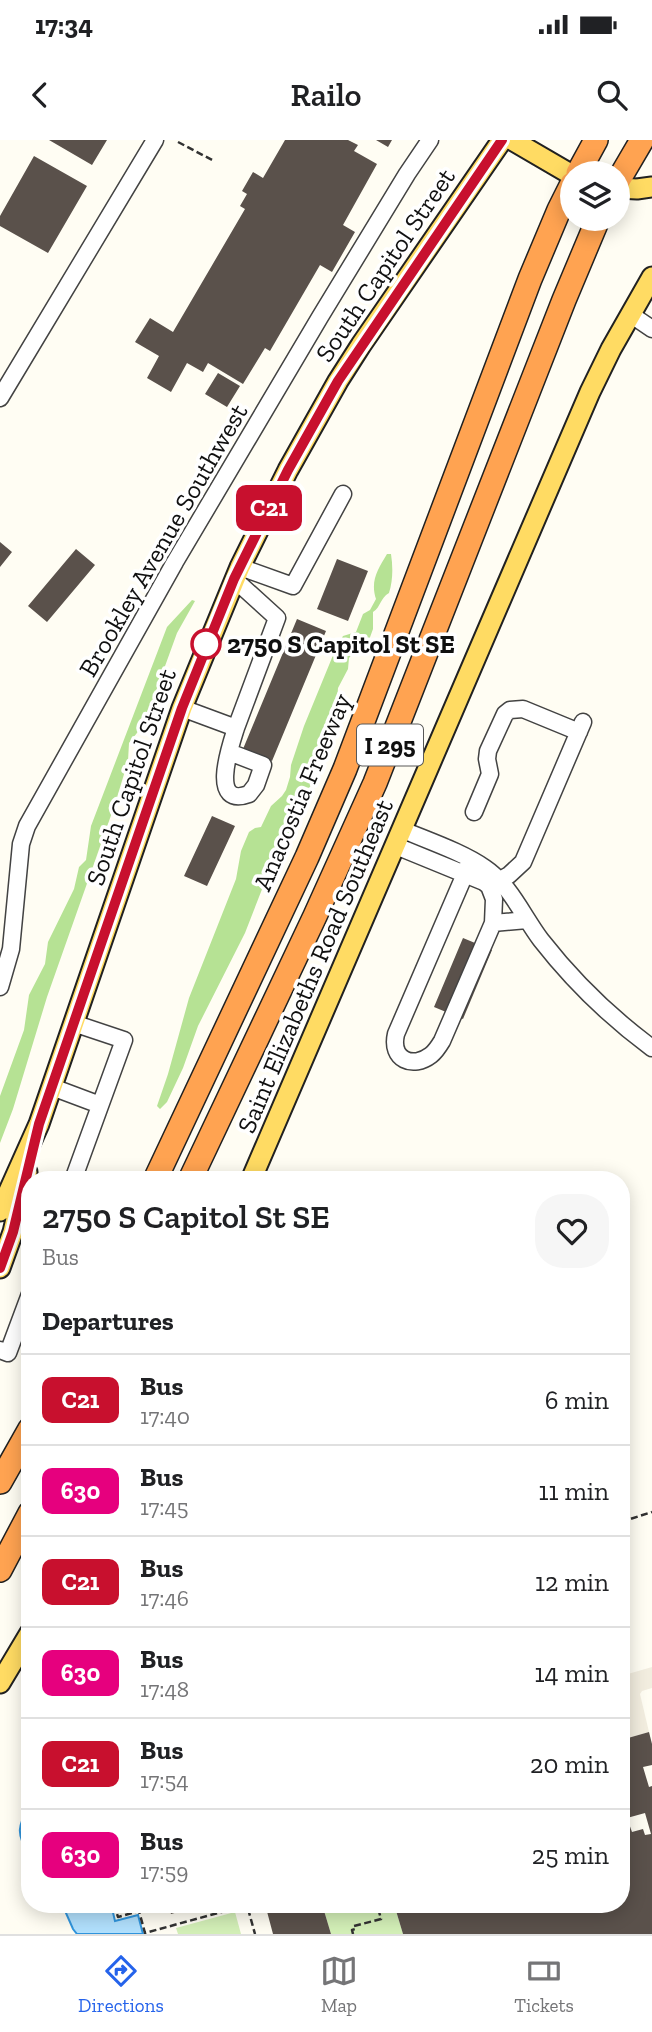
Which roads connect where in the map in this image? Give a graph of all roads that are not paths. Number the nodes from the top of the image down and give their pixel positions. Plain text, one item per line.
1 (155, 140) edge
2 (430, 140) edge
3 (502, 140) edge
4 (512, 140) edge
5 (642, 140) edge
6 (594, 145) edge
7 (585, 161) edge
8 (629, 161) edge
9 (560, 168) edge
10 (652, 187) edge
11 (630, 189) edge
12 (560, 210) edge
13 (593, 231) edge
14 (652, 277) edge
15 (630, 314) junction
16 (652, 329) edge
17 (0, 397) edge
18 (343, 494) dead end
19 (237, 573) junction
20 (182, 708) junction
21 (236, 728) junction
22 (229, 752) dead end
23 (474, 813) dead end
24 (399, 838) junction
25 (467, 867) junction
26 (494, 883) junction
27 (527, 920) junction
28 (492, 923) junction
29 (0, 986) edge
30 (74, 1023) junction
31 (652, 1048) edge
32 (51, 1087) junction
33 (100, 1105) junction
34 (39, 1124) junction
35 (28, 1171) edge
36 (76, 1171) edge
37 (159, 1171) edge
38 (194, 1171) edge
39 (255, 1171) edge
40 (21, 1199) edge
41 (0, 1210) edge
42 (0, 1268) edge
43 (21, 1318) edge
44 (0, 1350) edge
45 (21, 1445) edge
46 (0, 1482) edge
47 (21, 1530) edge
48 (0, 1570) edge
49 (21, 1648) edge
50 (0, 1683) edge

1 - 17 street
2 - 29 street, Brookley Avenue Southwest
3 - 19 main road, South Capitol Street
4 - 9 main road
5 - 8 highway
6 - 7 highway
10 - 11 main road
12 - 37 highway, Anacostia Freeway / I 295
13 - 38 highway, I 295
14 - 15 main road, Saint Elizabeths Road Southeast
15 - 16 street
15 - 24 main road, Saint Elizabeths Road Southeast
18 - 19 street
19 - 20 main road, South Capitol Street
19 - 21 street
20 - 21 street
20 - 30 main road, South Capitol Street
21 - 22 street
23 - 26 street
24 - 25 street
24 - 39 main road, Saint Elizabeths Road Southeast
25 - 26 street
25 - 28 street
26 - 27 street
26 - 28 street
27 - 28 street
27 - 31 street
30 - 32 main road, South Capitol Street
30 - 33 street
32 - 33 street
32 - 34 main road, South Capitol Street
33 - 36 street
34 - 35 main road
34 - 41 main road
40 - 42 main road
43 - 44 street
45 - 46 highway
47 - 48 highway
49 - 50 main road

